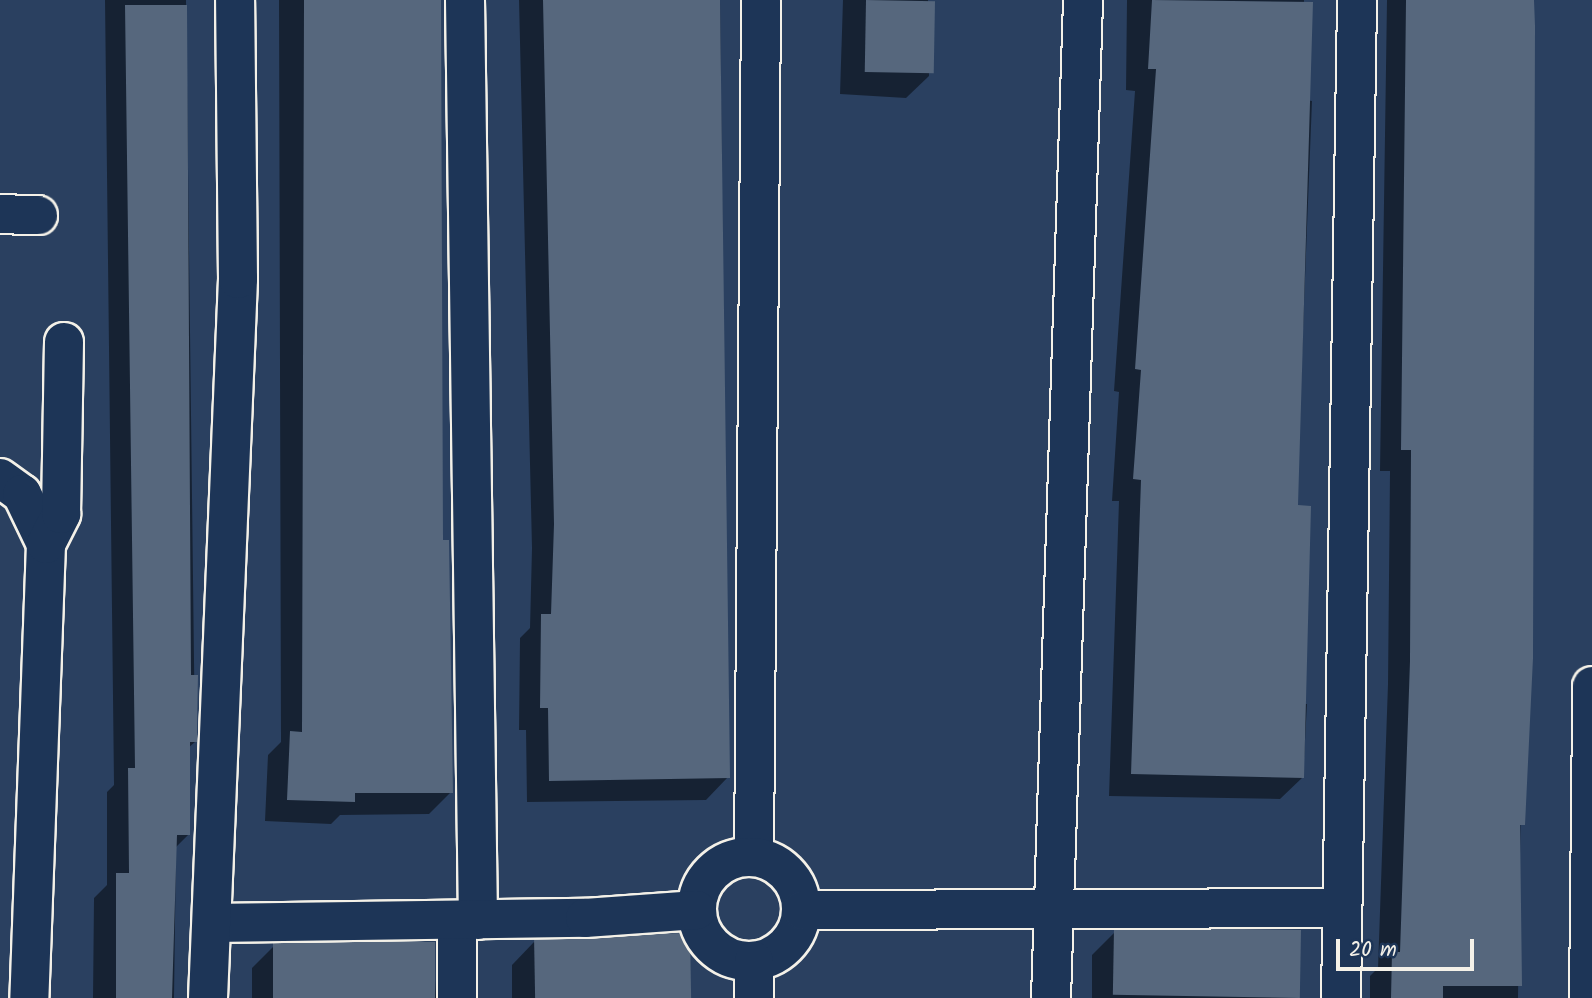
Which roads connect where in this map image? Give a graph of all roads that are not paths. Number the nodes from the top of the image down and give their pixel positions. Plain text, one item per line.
1 (235, 0) edge
2 (465, 0) edge
3 (761, 0) edge
4 (1083, 0) edge
5 (1357, 0) edge
6 (0, 214) edge
7 (38, 215) dead end
8 (64, 342) dead end
9 (0, 478) edge
10 (46, 544) junction
11 (1592, 686) edge
12 (754, 856) junction
13 (1050, 908) junction
14 (1342, 908) junction
15 (697, 910) junction
16 (802, 910) junction
17 (468, 920) junction
18 (212, 923) junction
19 (754, 979) edge
20 (29, 998) edge
21 (208, 998) edge
22 (457, 998) edge
23 (1051, 998) edge
24 (1342, 998) edge
25 (1589, 998) edge

1 - 18 street
2 - 17 street
3 - 12 street
4 - 13 street
5 - 14 street
6 - 7 street
8 - 10 street
9 - 10 street
10 - 20 street
11 - 25 street
12 - 15 street
12 - 16 street
13 - 14 street
13 - 16 street
13 - 23 street
14 - 24 street
15 - 17 street
15 - 19 street
16 - 19 street
17 - 18 street
17 - 22 street
18 - 21 street

